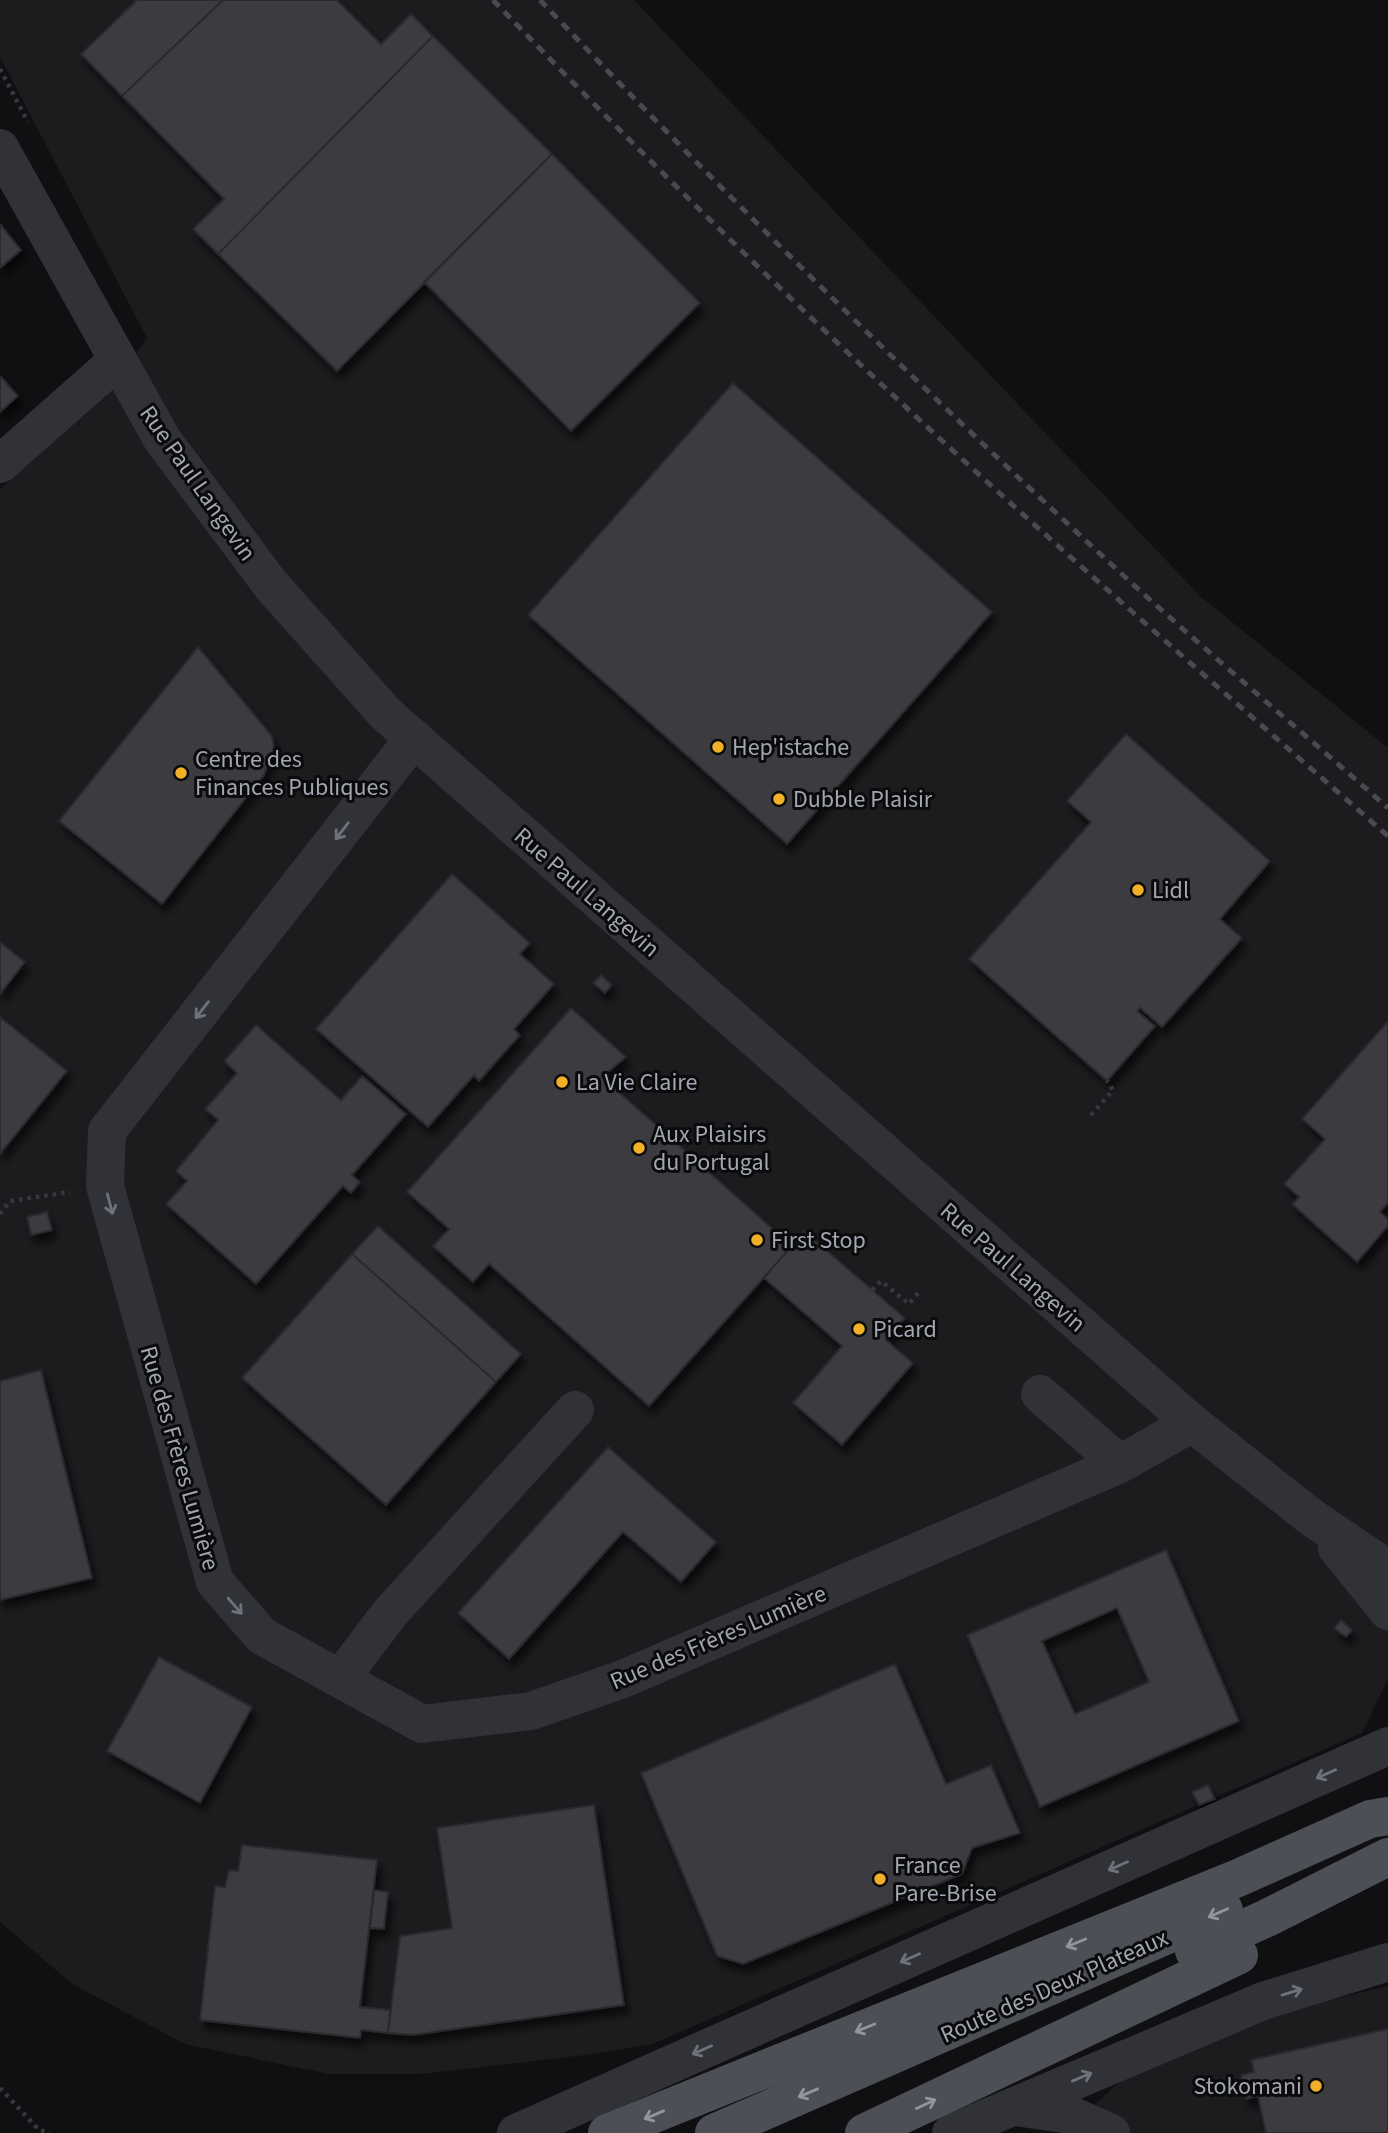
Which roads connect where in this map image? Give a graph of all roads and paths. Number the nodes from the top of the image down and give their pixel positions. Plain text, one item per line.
1 (0, 69) edge
2 (30, 125) dead end
3 (0, 148) edge
4 (118, 360) junction
5 (0, 464) edge
6 (414, 738) junction
7 (1107, 1081) dead end
8 (1091, 1115) dead end
9 (105, 1186) junction
10 (0, 1213) edge
11 (872, 1290) dead end
12 (918, 1293) dead end
13 (1040, 1394) dead end
14 (575, 1410) dead end
15 (1192, 1423) junction
16 (1120, 1464) junction
17 (1311, 1517) junction
18 (1388, 1569) edge
19 (1388, 1611) edge
20 (340, 1679) junction
21 (1388, 1746) edge
22 (1388, 1816) edge
23 (1388, 1828) edge
24 (1388, 1857) edge
25 (1388, 1880) edge
26 (1388, 1962) edge
27 (0, 2088) edge
28 (1013, 2107) junction
29 (37, 2132) edge
30 (50, 2133) edge
31 (516, 2133) edge
32 (607, 2133) edge
33 (714, 2133) edge
34 (779, 2133) edge
35 (864, 2133) edge
36 (951, 2133) edge
37 (1111, 2133) edge

1 - 2 path
3 - 4 street, Rue Paul Langevin
4 - 5 street
4 - 6 street, Rue Paul Langevin
6 -> 9 street, Rue des Frères Lumière
6 - 15 street, Rue Paul Langevin
7 - 8 path
9 - 10 path
9 -> 20 street, Rue des Frères Lumière
11 - 12 path
13 - 16 street
14 - 20 street
15 - 16 street, Rue des Frères Lumière
15 - 17 street, Rue Paul Langevin
16 - 20 street, Rue des Frères Lumière
17 - 18 street
17 - 19 street
21 -> 31 street
22 -> 32 main road
23 -> 33 main road, Route des Deux Plateaux
24 - 34 main road, Route des Deux Plateaux
35 -> 25 main road
28 -> 26 street
27 - 29 path
28 - 36 street
28 - 37 street
29 - 30 path

